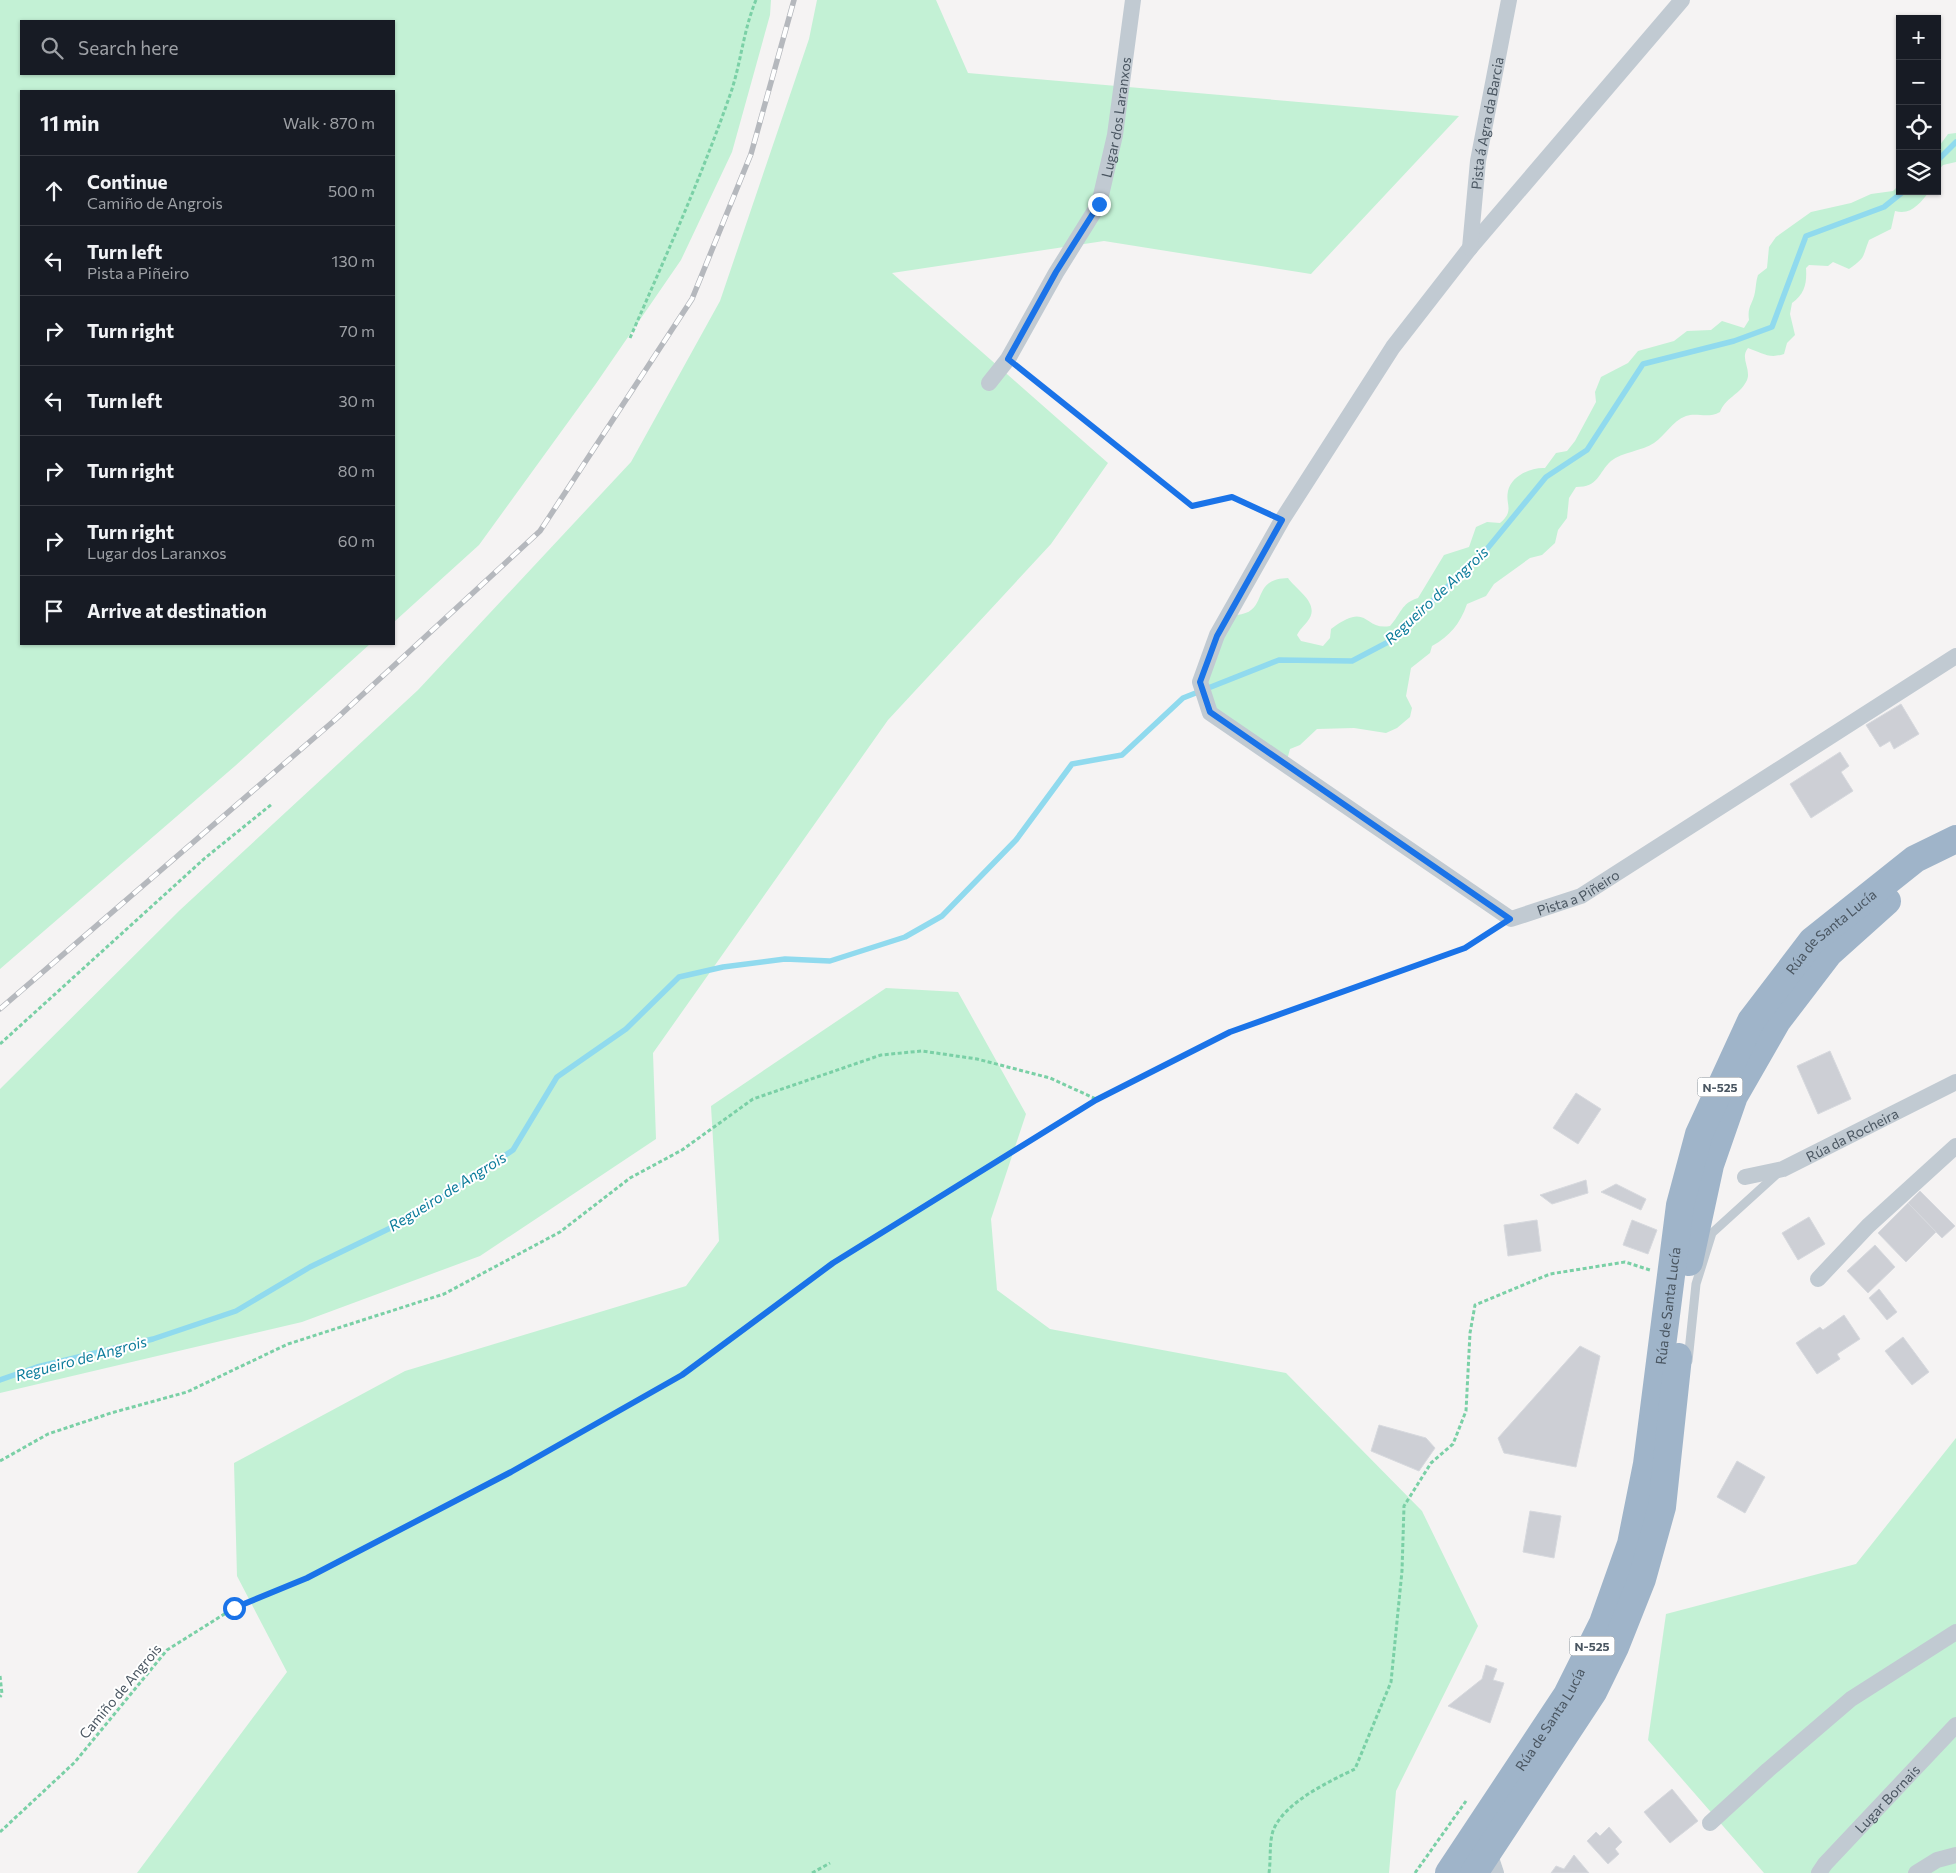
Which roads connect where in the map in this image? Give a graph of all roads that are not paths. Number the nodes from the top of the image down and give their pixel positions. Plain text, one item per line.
1 (1133, 0) edge
2 (1509, 0) edge
3 (1682, 0) edge
4 (1470, 248) junction
5 (988, 384) dead end
6 (1956, 656) edge
7 (1956, 839) edge
8 (1956, 853) edge
9 (1956, 1082) edge
10 (1956, 1146) edge
11 (1783, 1169) junction
12 (1745, 1177) dead end
13 (1818, 1279) dead end
14 (1687, 1371) dead end
15 (1956, 1632) edge
16 (1956, 1725) edge
17 (1710, 1823) dead end
18 (1956, 1855) edge
19 (1483, 1859) edge
20 (1449, 1873) edge
21 (1819, 1873) edge
22 (1916, 1873) edge

1 - 5 street, Lugar dos Laranxos
2 - 4 street, Pista á Agra da Barcia
3 - 4 street
4 - 6 street, Pista a Piñeiro
7 - 19 highway, Rúa de Santa Lucía / N-525
8 - 19 highway, Rúa de Santa Lucía / N-525
9 - 11 street, Rúa da Rocheira
10 - 13 street
11 - 12 street, Rúa da Rocheira
11 - 14 lane
15 - 17 street
16 - 21 street, Lugar Bornais
18 - 22 street
19 - 20 highway, N-525

